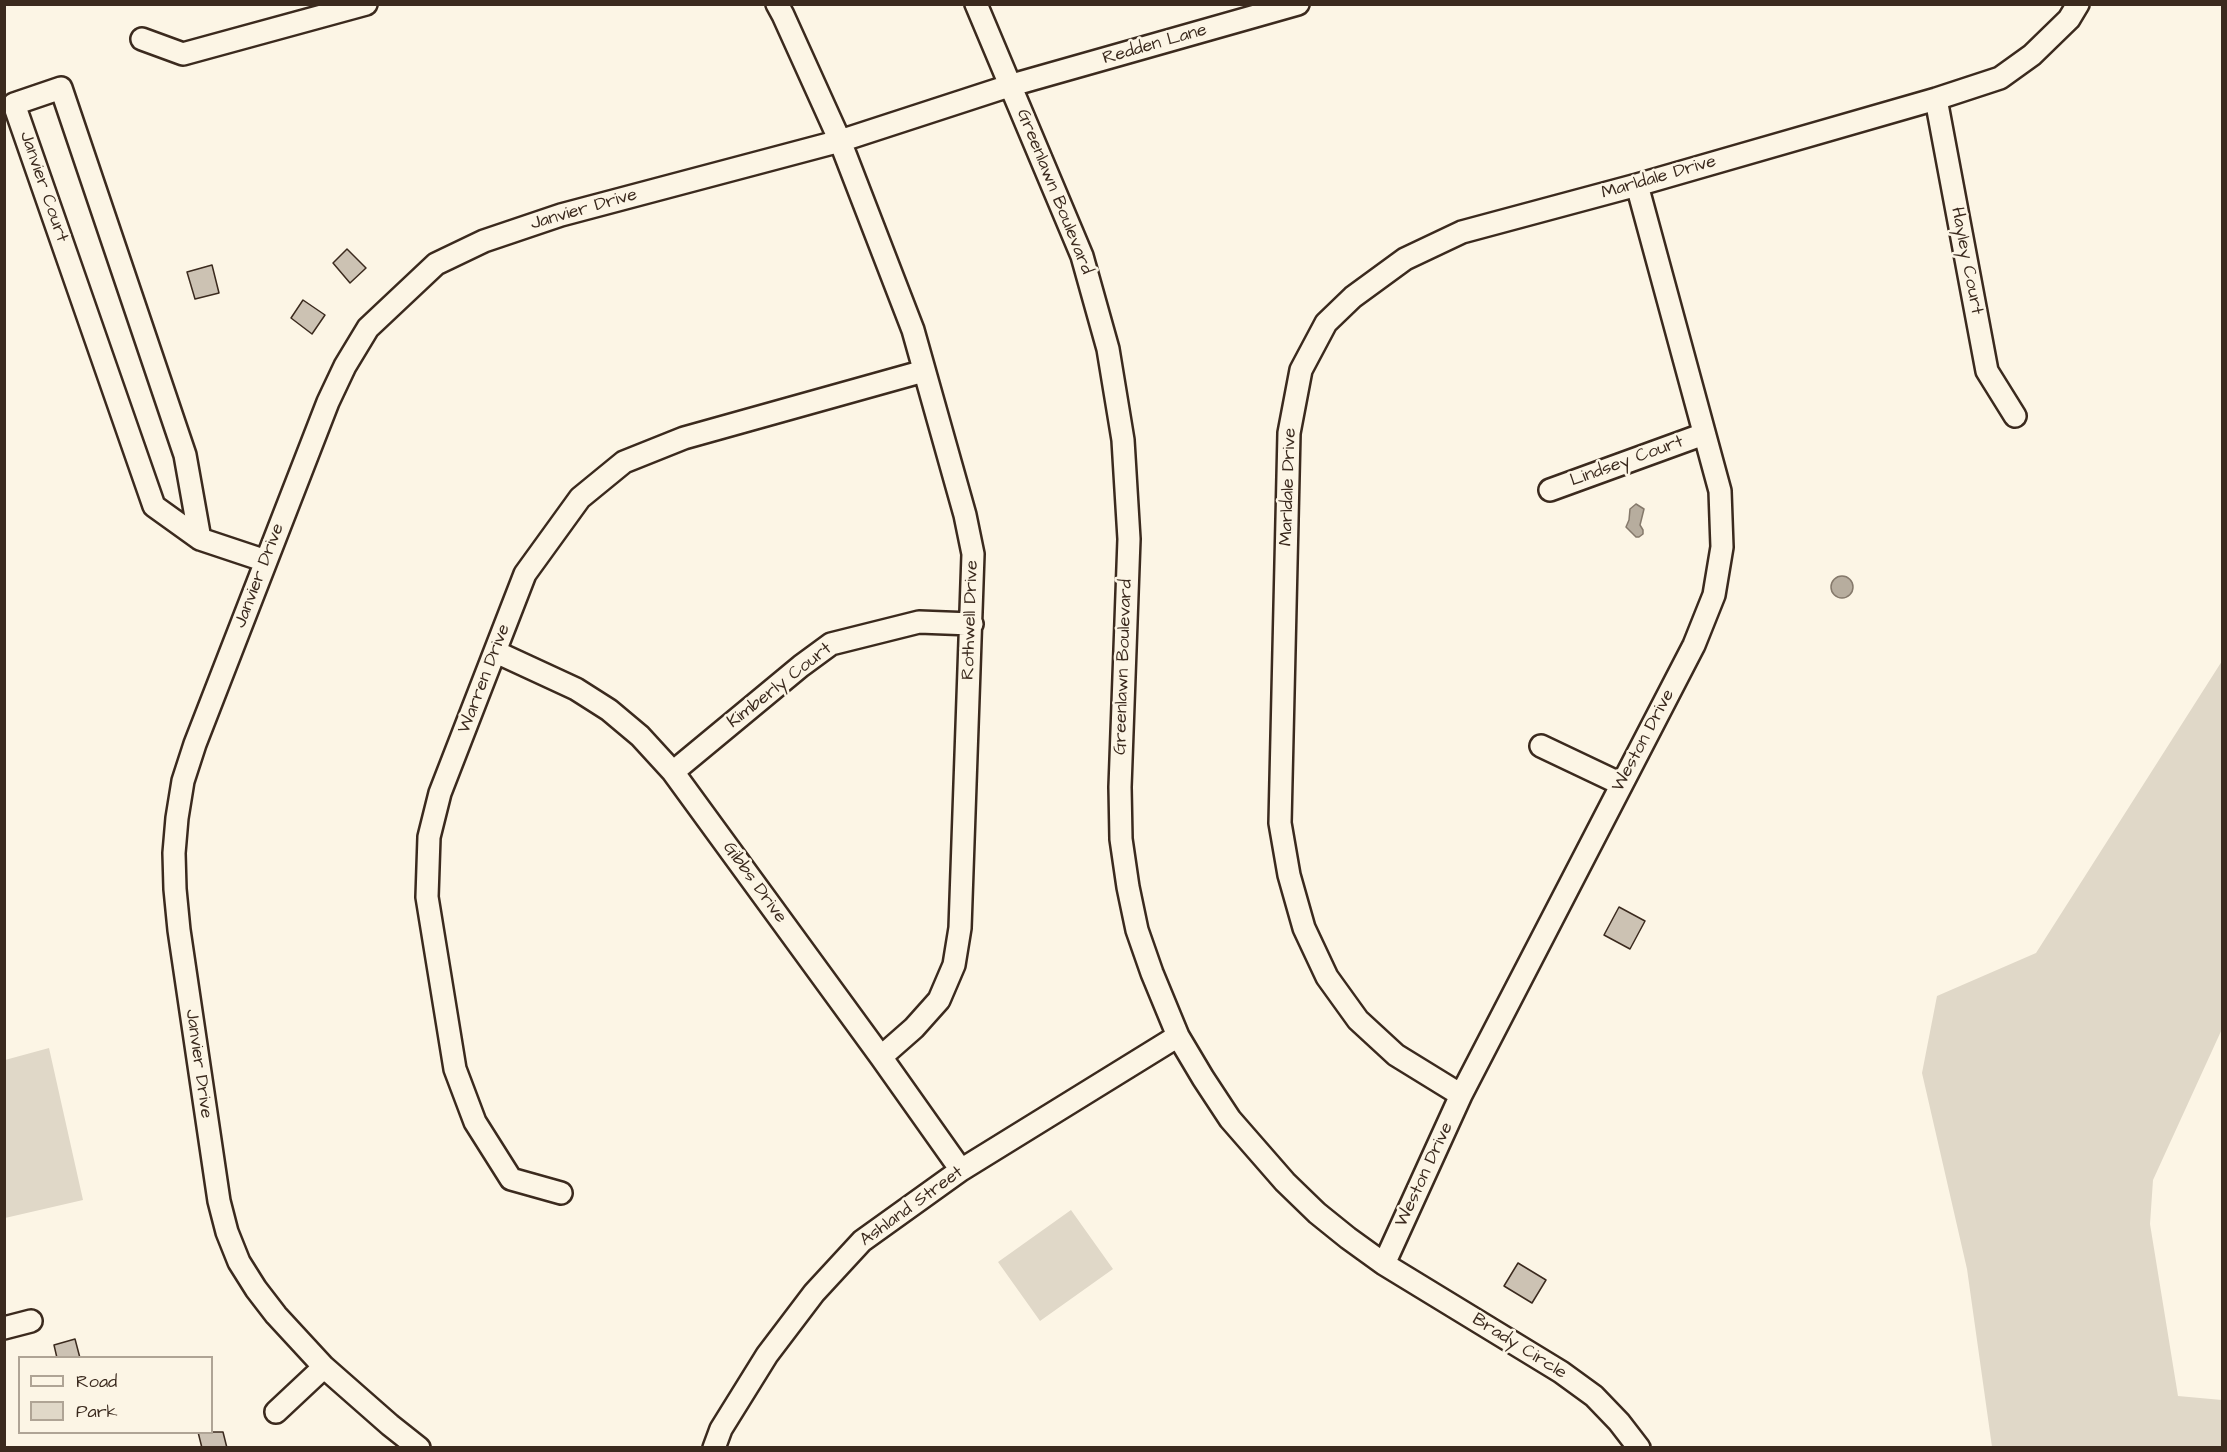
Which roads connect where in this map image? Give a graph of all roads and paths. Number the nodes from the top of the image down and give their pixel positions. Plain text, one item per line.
1 (366, 4) edge
2 (777, 4) edge
3 (976, 4) edge
4 (1298, 4) edge
5 (2078, 4) edge
6 (142, 39) dead end
7 (1012, 85) junction
8 (1936, 99) junction
9 (840, 141) junction
10 (1636, 185) junction
11 (924, 371) junction
12 (2015, 416) dead end
13 (1704, 434) junction
14 (1550, 490) dead end
15 (200, 539) junction
16 (266, 561) junction
17 (972, 624) junction
18 (496, 652) junction
19 (1542, 746) dead end
20 (673, 772) junction
21 (1621, 784) junction
22 (1178, 1036) junction
23 (881, 1057) junction
24 (1461, 1095) junction
25 (961, 1170) junction
26 (561, 1193) dead end
27 (1384, 1264) junction
28 (31, 1321) dead end
29 (4, 1328) edge
30 (324, 1367) junction
31 (276, 1412) dead end
32 (419, 1448) edge
33 (714, 1448) edge
34 (1639, 1448) edge

1 - 6 street
2 - 9 street, Rothwell Drive
3 - 7 street, Greenlawn Boulevard
4 - 7 street, Redden Lane
5 - 8 street, Marldale Drive
7 - 9 street, Janvier Drive
7 - 22 street, Greenlawn Boulevard
8 - 10 street, Marldale Drive
8 - 12 street, Hayley Court
9 - 11 street, Rothwell Drive
9 - 16 street, Janvier Drive
10 - 13 street, Weston Drive
10 - 24 street, Marldale Drive
11 - 17 street, Rothwell Drive
11 - 18 street, Warren Drive
13 - 14 street, Lindsey Court
13 - 21 street, Weston Drive
15 - 15 street, Janvier Court
15 - 16 street, Janvier Court
16 - 30 street, Janvier Drive
17 - 20 street, Kimberly Court
17 - 23 street, Rothwell Drive
18 - 20 street, Gibbs Drive
18 - 26 street, Warren Drive
19 - 21 street
20 - 23 street, Gibbs Drive
21 - 24 street, Weston Drive
22 - 25 street, Ashland Street
22 - 27 street, Greenlawn Boulevard
23 - 25 street, Gibbs Drive
24 - 27 street, Weston Drive
25 - 33 street, Ashland Street
27 - 34 street, Brady Circle
28 - 29 street
30 - 31 street
30 - 32 street, Janvier Drive

